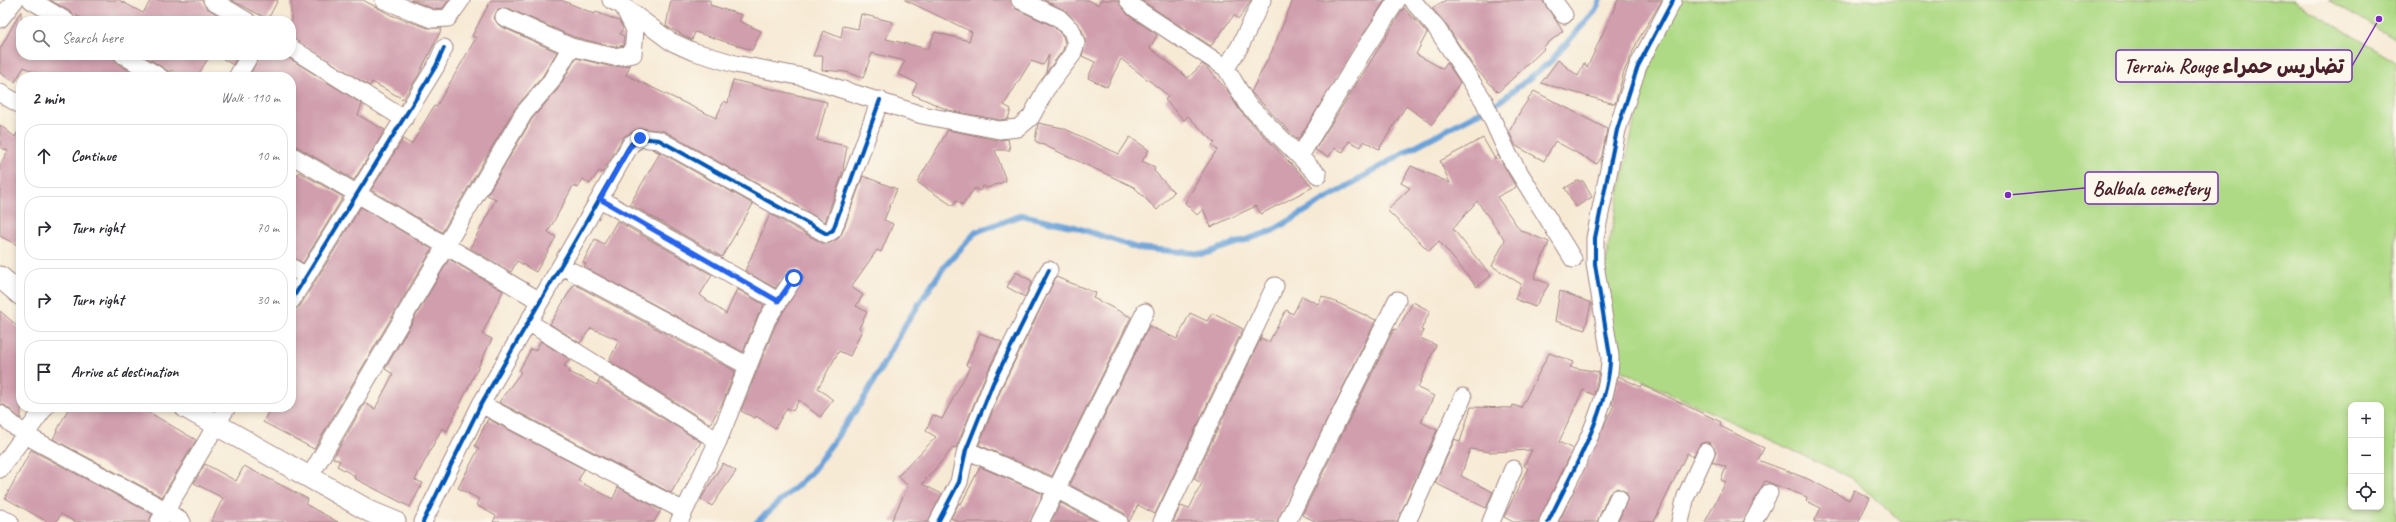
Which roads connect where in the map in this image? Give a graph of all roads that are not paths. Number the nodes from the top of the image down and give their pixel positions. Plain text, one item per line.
1 (15, 0) edge
2 (31, 0) edge
3 (212, 0) edge
4 (384, 0) edge
5 (461, 0) edge
6 (1020, 0) edge
7 (1128, 0) edge
8 (1262, 0) edge
9 (1397, 0) edge
10 (1412, 0) edge
11 (1553, 0) edge
12 (1673, 0) edge
13 (617, 3) edge
14 (1564, 15) dead end
15 (58, 16) edge
16 (239, 16) edge
17 (504, 17) dead end
18 (0, 19) edge
19 (571, 47) junction
20 (444, 48) dead end
21 (296, 51) edge
22 (131, 60) edge
23 (247, 60) edge
24 (1226, 68) junction
25 (152, 72) edge
26 (240, 72) edge
27 (0, 93) edge
28 (880, 100) junction
29 (16, 102) edge
30 (404, 119) junction
31 (1300, 156) junction
32 (296, 158) edge
33 (1318, 175) dead end
34 (357, 194) junction
35 (600, 199) junction
36 (448, 246) junction
37 (1573, 259) dead end
38 (562, 266) junction
39 (296, 270) edge
40 (1049, 270) dead end
41 (306, 276) junction
42 (0, 277) edge
43 (794, 278) dead end
44 (1275, 286) dead end
45 (16, 291) edge
46 (296, 293) edge
47 (1397, 300) dead end
48 (540, 301) junction
49 (778, 301) junction
50 (1145, 312) dead end
51 (530, 323) junction
52 (748, 366) junction
53 (1463, 398) dead end
54 (481, 404) junction
55 (41, 412) edge
56 (193, 412) edge
57 (224, 412) edge
58 (0, 414) edge
59 (215, 425) junction
60 (25, 435) junction
61 (718, 441) junction
62 (966, 450) junction
63 (1706, 452) dead end
64 (0, 469) edge
65 (1513, 469) dead end
66 (310, 476) junction
67 (1056, 489) junction
68 (1769, 494) dead end
69 (1618, 498) dead end
70 (163, 517) edge
71 (368, 517) edge
72 (682, 517) edge
73 (0, 518) edge
74 (10, 522) edge
75 (182, 522) edge
76 (395, 522) edge
77 (423, 522) edge
78 (938, 522) edge
79 (1040, 522) edge
80 (1120, 522) edge
81 (1162, 522) edge
82 (1287, 522) edge
83 (1407, 522) edge
84 (1491, 522) edge
85 (1548, 522) edge
86 (1607, 522) edge
87 (1680, 522) edge
88 (1753, 522) edge

1 - 18 street
2 - 15 street
3 - 16 street
4 - 5 street
6 - 28 street
7 - 24 street
8 - 24 street
9 - 31 street
10 - 37 street
11 - 14 street
12 - 85 street
13 - 19 street
13 - 28 street
17 - 19 street
19 - 36 street
20 - 30 street
21 - 30 street
22 - 25 street
23 - 26 street
24 - 31 street
27 - 29 street
28 - 35 street
30 - 34 street
31 - 33 street
32 - 34 street
34 - 36 street
34 - 41 street
35 - 38 street
35 - 49 street
36 - 48 street
36 - 66 street
38 - 48 street
38 - 52 street
39 - 41 street
40 - 62 street
41 - 46 street
42 - 45 street
43 - 49 street
44 - 81 street
47 - 82 street
48 - 51 street
49 - 52 street
50 - 67 street
51 - 54 street
51 - 61 street
52 - 61 street
53 - 83 street
54 - 72 street
54 - 77 street
55 - 60 street
56 - 59 street
57 - 59 street
58 - 60 street
59 - 66 street
59 - 70 street
60 - 64 street
60 - 70 street
61 - 72 street
62 - 67 street
62 - 78 street
63 - 87 street
65 - 84 street
66 - 71 street
67 - 79 street
67 - 80 street
68 - 88 street
69 - 86 street
70 - 75 street
71 - 76 street
73 - 74 street

